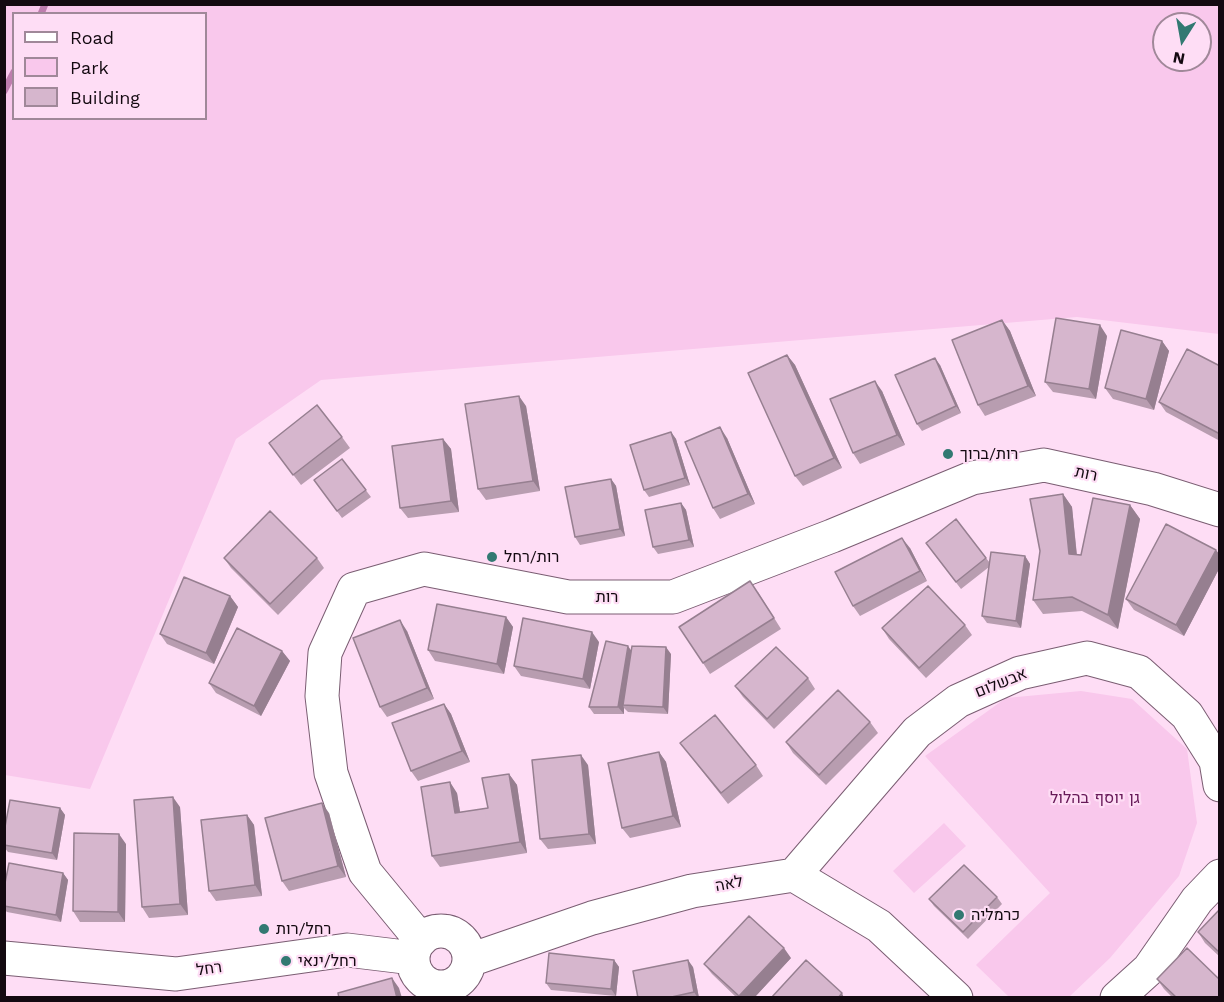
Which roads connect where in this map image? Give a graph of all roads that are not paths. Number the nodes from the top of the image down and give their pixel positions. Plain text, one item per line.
1 (1220, 510) edge
2 (1220, 785) edge
3 (794, 875) junction
4 (1220, 876) edge
5 (417, 949) junction
6 (4, 958) edge
7 (461, 985) edge
8 (169, 986) edge
9 (957, 998) edge
10 (1117, 998) edge

1 - 5 street, רות
2 - 3 street, אבשלום
3 - 7 street, לאה
3 - 9 street
4 - 10 street
5 - 7 street
5 - 7 street
5 - 8 street, רחל
6 - 8 street, רחל

